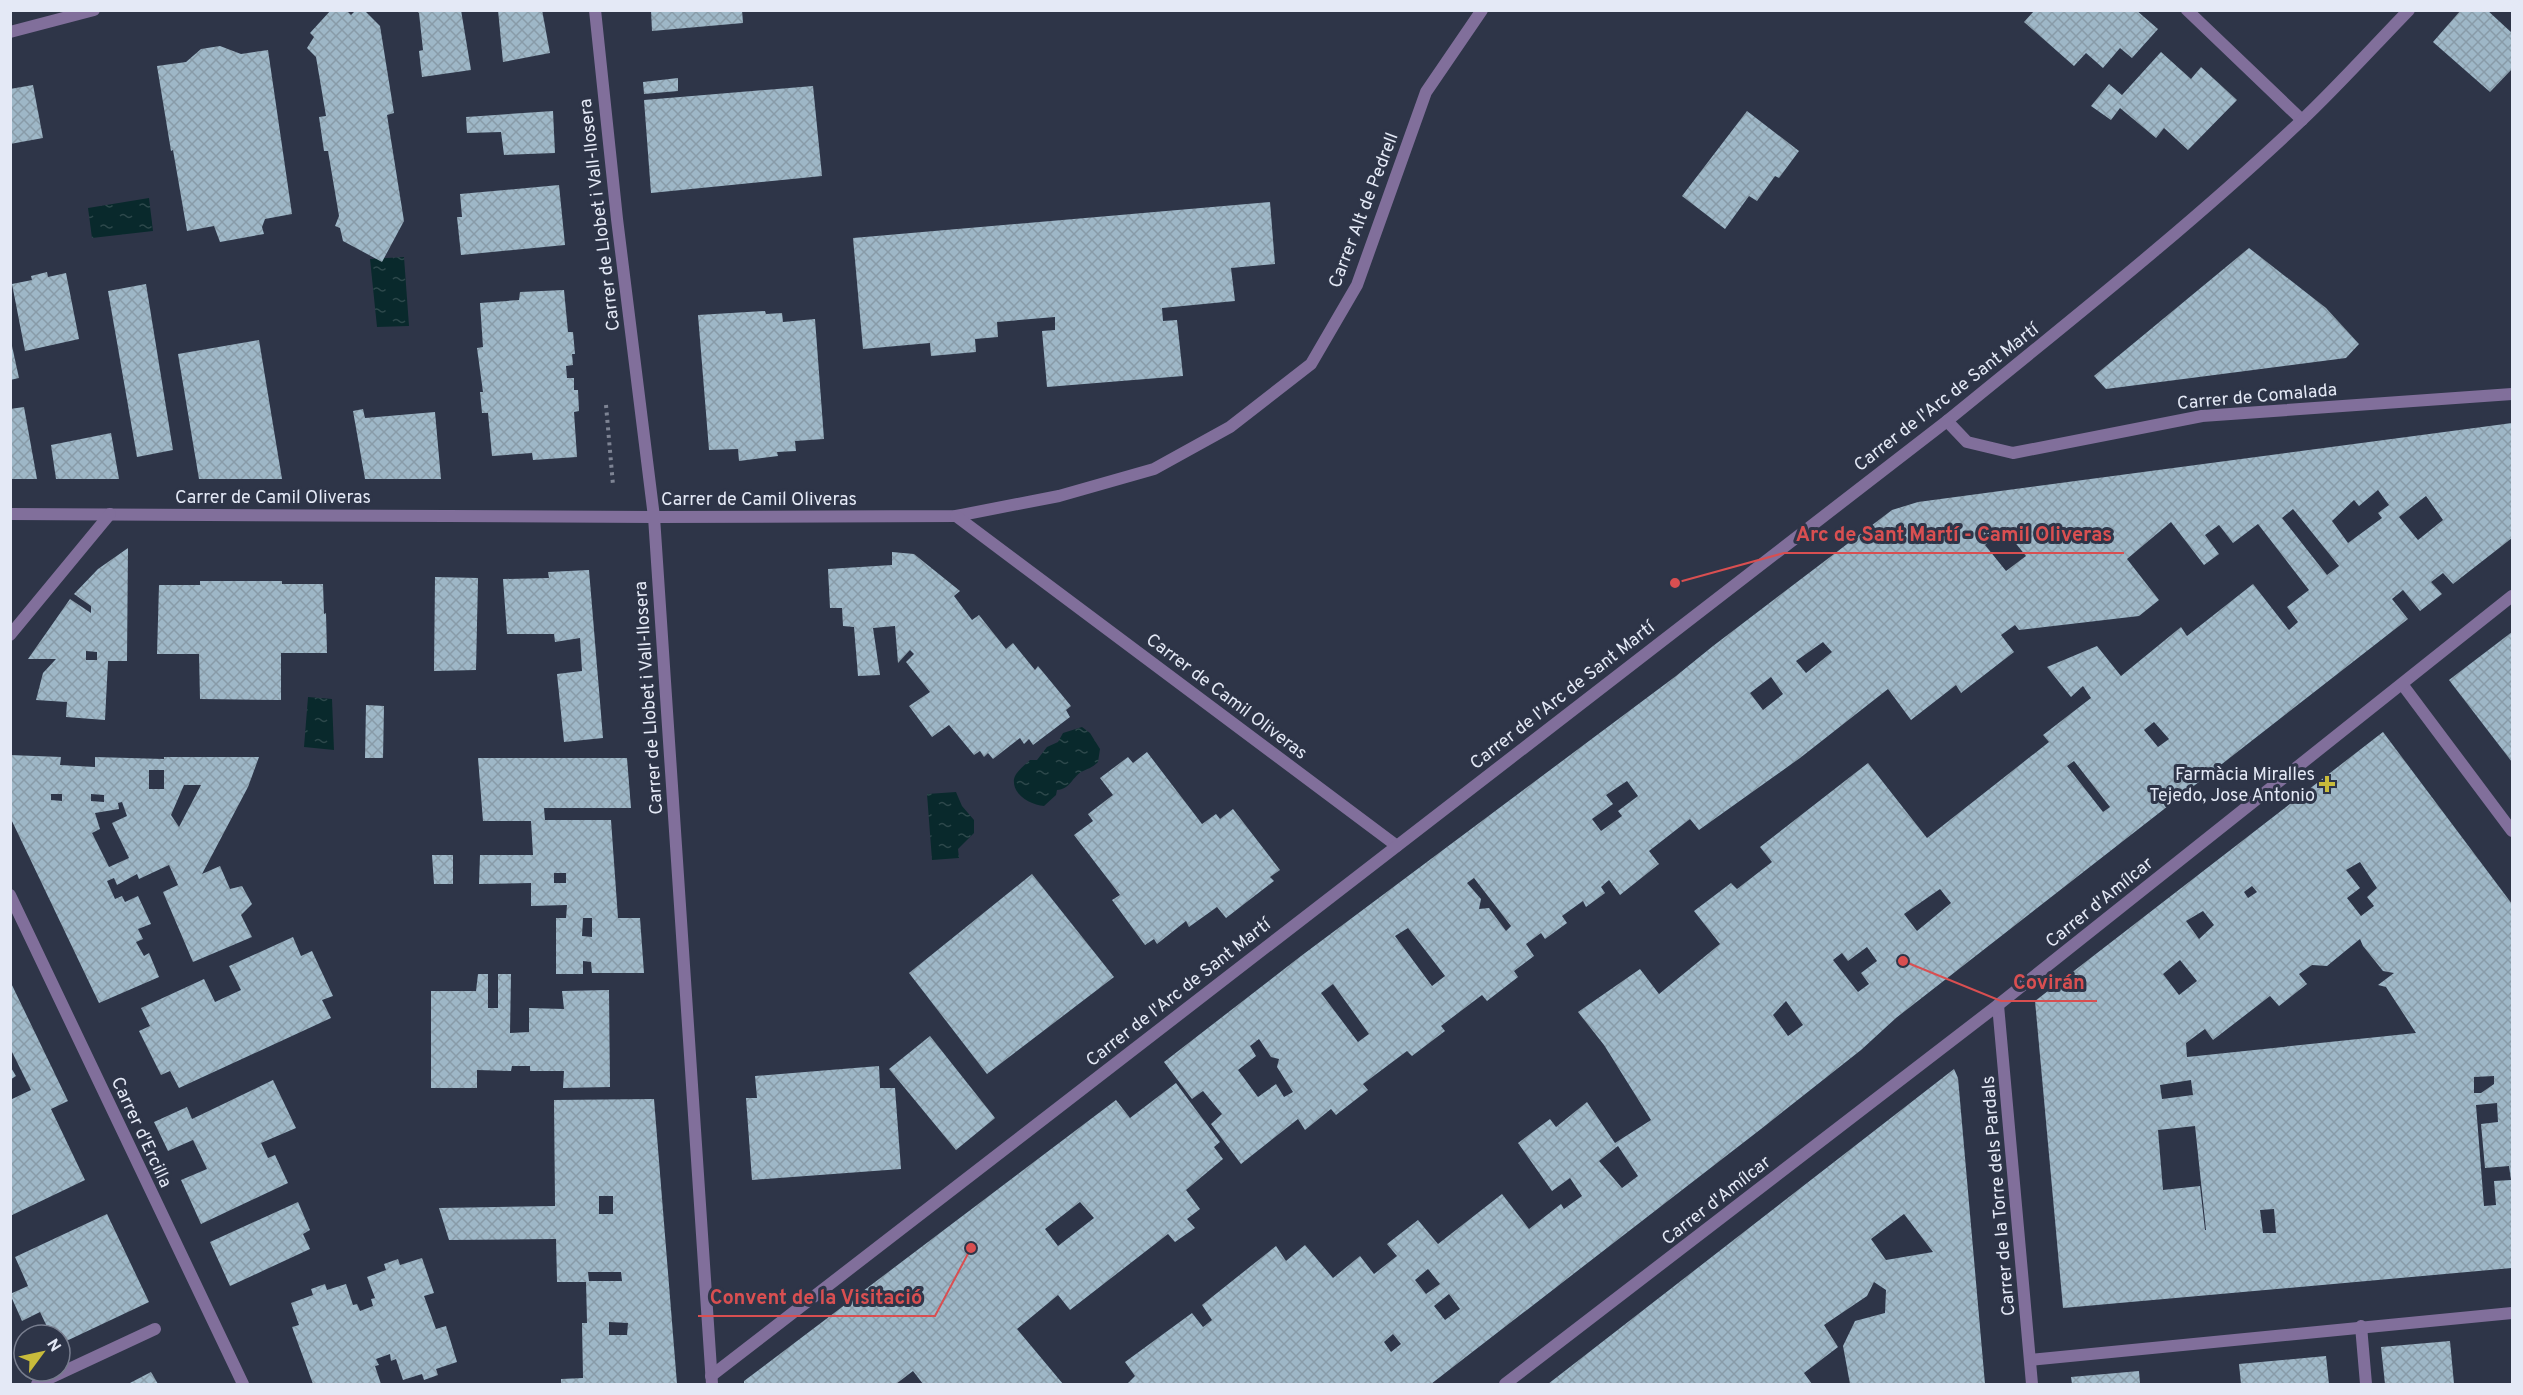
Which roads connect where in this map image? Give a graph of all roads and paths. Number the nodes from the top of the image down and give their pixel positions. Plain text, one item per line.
1 (94, 10) edge
2 (596, 10) edge
3 (1482, 10) edge
4 (2187, 10) edge
5 (2409, 10) edge
6 (10, 32) edge
7 (2302, 120) junction
8 (2512, 394) edge
9 (1947, 421) junction
10 (10, 514) edge
11 (110, 514) junction
12 (956, 516) junction
13 (654, 517) junction
14 (2512, 596) edge
15 (10, 635) edge
16 (2402, 684) junction
17 (2512, 831) edge
18 (1397, 846) junction
19 (10, 895) edge
20 (1998, 1005) junction
21 (2512, 1313) edge
22 (2361, 1326) junction
23 (155, 1329) dead end
24 (2030, 1360) junction
25 (711, 1380) edge
26 (37, 1384) edge
27 (243, 1384) edge
28 (1505, 1384) edge
29 (2032, 1384) edge
30 (2366, 1384) edge

1 - 6 street
2 - 13 street, Carrer de Llobet i Vall-llosera
3 - 12 street, Carrer Alt de Pedrell
4 - 7 street
5 - 7 street, Carrer de l'Arc de Sant Martí
7 - 9 street, Carrer de l'Arc de Sant Martí
8 - 9 street, Carrer de Comalada
9 - 18 street, Carrer de l'Arc de Sant Martí
10 - 11 street, Carrer de Camil Oliveras
11 - 13 street, Carrer de Camil Oliveras
11 - 15 street
12 - 13 street, Carrer de Camil Oliveras
12 - 18 street, Carrer de Camil Oliveras
13 - 25 street, Carrer de Llobet i Vall-llosera
14 - 16 street, Carrer d'Amílcar
16 - 17 street
16 - 20 street, Carrer d'Amílcar
18 - 25 street, Carrer de l'Arc de Sant Martí
19 - 27 street, Carrer d'Ercilla
20 - 24 street, Carrer de la Torre dels Pardals
20 - 28 street, Carrer d'Amílcar
21 - 22 street
22 - 24 street
22 - 30 street
23 - 26 street
24 - 29 street, Carrer de la Torre dels Pardals

